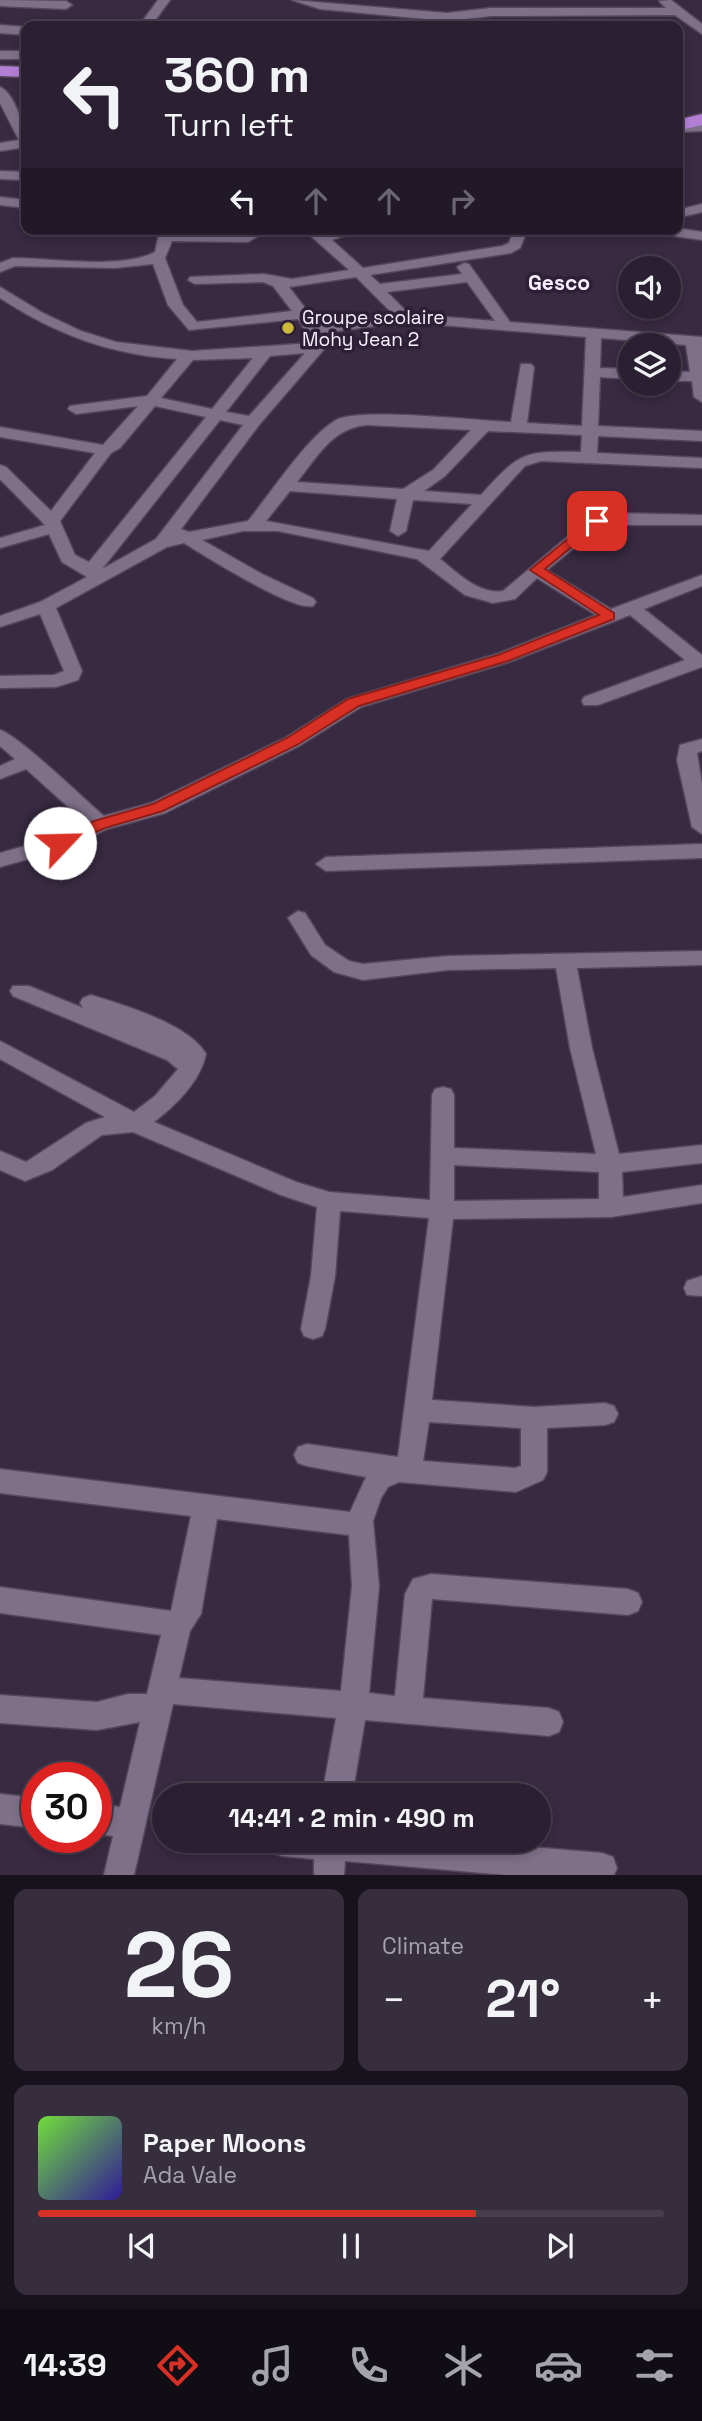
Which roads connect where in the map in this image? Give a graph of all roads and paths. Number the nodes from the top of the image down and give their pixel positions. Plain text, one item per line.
1 (164, 0) edge
2 (298, 0) edge
3 (663, 0) edge
4 (2, 2) edge
5 (66, 5) dead end
6 (675, 10) junction
7 (526, 12) junction
8 (0, 16) edge
9 (149, 21) edge
10 (528, 21) edge
11 (0, 29) edge
12 (683, 30) edge
13 (702, 30) edge
14 (21, 31) edge
15 (0, 55) edge
16 (21, 55) edge
17 (0, 71) edge
18 (21, 72) edge
19 (0, 81) edge
20 (21, 82) edge
21 (0, 91) edge
22 (683, 127) edge
23 (702, 127) edge
24 (21, 133) edge
25 (21, 144) edge
26 (0, 147) edge
27 (0, 175) edge
28 (21, 176) edge
29 (0, 201) edge
30 (21, 203) edge
31 (702, 208) edge
32 (683, 213) edge
33 (683, 233) edge
34 (166, 235) edge
35 (207, 235) edge
36 (252, 235) edge
37 (316, 235) edge
38 (518, 235) edge
39 (702, 236) edge
40 (456, 256) junction
41 (158, 258) junction
42 (0, 268) edge
43 (358, 271) junction
44 (471, 277) junction
45 (195, 280) dead end
46 (278, 283) junction
47 (377, 289) junction
48 (0, 291) edge
49 (302, 314) junction
50 (405, 318) junction
51 (505, 326) junction
52 (314, 330) junction
53 (594, 333) junction
54 (697, 342) edge
55 (318, 347) junction
56 (265, 353) junction
57 (187, 357) junction
58 (526, 367) dead end
59 (592, 372) junction
60 (618, 373) edge
61 (681, 376) edge
62 (700, 377) junction
63 (702, 397) edge
64 (150, 400) junction
65 (76, 409) dead end
66 (217, 415) junction
67 (253, 422) junction
68 (485, 424) junction
69 (519, 425) junction
70 (589, 430) junction
71 (0, 432) edge
72 (702, 436) edge
73 (105, 450) junction
74 (589, 457) junction
75 (702, 463) edge
76 (0, 470) edge
77 (286, 486) junction
78 (406, 495) junction
79 (486, 500) junction
80 (702, 520) edge
81 (53, 524) junction
82 (254, 525) junction
83 (398, 531) dead end
84 (174, 537) junction
85 (0, 543) edge
86 (431, 559) junction
87 (536, 570) junction
88 (96, 575) junction
89 (702, 580) edge
90 (307, 602) dead end
91 (46, 606) junction
92 (631, 607) junction
93 (610, 616) junction
94 (0, 622) edge
95 (700, 661) edge
96 (0, 682) edge
97 (591, 701) dead end
98 (0, 736) edge
99 (702, 745) edge
100 (29, 760) junction
101 (0, 774) edge
102 (100, 824) junction
103 (702, 827) edge
104 (702, 851) edge
105 (0, 860) edge
106 (326, 864) dead end
107 (298, 918) dead end
108 (702, 958) edge
109 (565, 961) junction
110 (21, 991) dead end
111 (91, 1003) dead end
112 (0, 1049) edge
113 (192, 1067) junction
114 (443, 1095) dead end
115 (135, 1123) junction
116 (702, 1154) edge
117 (442, 1156) junction
118 (0, 1160) edge
119 (610, 1164) junction
120 (702, 1195) edge
121 (329, 1200) junction
122 (611, 1208) junction
123 (442, 1210) junction
124 (313, 1329) dead end
125 (417, 1410) junction
126 (605, 1414) dead end
127 (534, 1418) junction
128 (307, 1455) dead end
129 (393, 1470) junction
130 (0, 1481) edge
131 (206, 1506) junction
132 (360, 1521) junction
133 (0, 1600) edge
134 (628, 1602) dead end
135 (177, 1625) junction
136 (161, 1699) junction
137 (351, 1705) junction
138 (0, 1709) edge
139 (408, 1709) junction
140 (550, 1723) dead end
141 (339, 1783) edge
142 (0, 1809) edge
143 (21, 1811) edge
144 (112, 1821) edge
145 (132, 1823) junction
146 (329, 1854) edge
147 (602, 1868) dead end
148 (119, 1875) edge

1 - 9 street
2 - 7 street
3 - 6 street
4 - 5 street
4 - 8 street
6 - 7 street
6 - 13 street
7 - 10 street
11 - 14 street
12 - 13 street
15 - 16 street
17 - 18 highway
19 - 20 highway
21 - 24 street
22 - 23 street
25 - 26 street
27 - 28 street
29 - 30 street
31 - 32 street
33 - 39 street
34 - 41 street
35 - 36 street
37 - 43 street
38 - 40 street
40 - 43 street
40 - 44 street
41 - 42 street
41 - 49 street
43 - 46 street
43 - 47 street
44 - 47 street
44 - 51 street
45 - 46 street
46 - 49 street
47 - 50 street
48 - 57 street
49 - 52 street
50 - 51 street
50 - 52 street
51 - 53 street
52 - 55 street
53 - 54 street
53 - 59 street
54 - 62 street
55 - 56 street
55 - 67 street
56 - 57 street
56 - 66 street
57 - 64 street
58 - 69 street
59 - 60 street
59 - 70 street
61 - 62 street
62 - 63 street
64 - 65 street
64 - 66 street
64 - 73 street
66 - 67 street
66 - 88 street
67 - 84 street
68 - 69 street
68 - 77 street
68 - 78 street
69 - 70 street
70 - 72 street
70 - 74 street
71 - 73 street
73 - 81 street
74 - 75 street
74 - 79 street
76 - 81 street
77 - 78 street
77 - 82 street
78 - 79 street
78 - 83 street
79 - 86 street
80 - 87 street
81 - 85 street
81 - 88 street
82 - 84 street
82 - 86 street
84 - 88 street
84 - 90 street
86 - 87 street
87 - 93 street
88 - 91 street
89 - 92 street
91 - 94 street
91 - 96 street
92 - 93 street
92 - 95 street
93 - 102 street
95 - 97 street
98 - 100 street
99 - 103 street
100 - 101 street
100 - 102 street
102 - 105 street
104 - 106 street
107 - 109 street
108 - 109 street
109 - 119 street
110 - 113 street
111 - 113 street
112 - 115 street
113 - 115 street
114 - 117 street
115 - 118 street
115 - 121 street
116 - 119 street
117 - 119 street
117 - 123 street
119 - 122 street
120 - 122 street
121 - 123 street
121 - 124 street
122 - 123 street
123 - 125 street
125 - 127 street
125 - 129 street
126 - 127 street
127 - 129 street
128 - 129 street
129 - 132 street
130 - 131 street
131 - 132 street
131 - 135 street
132 - 137 street
133 - 135 street
134 - 139 street
135 - 136 street
136 - 137 street
136 - 138 street
136 - 145 street
137 - 139 street
137 - 141 street
139 - 140 street
142 - 143 street
144 - 145 street
145 - 148 street
146 - 147 street

